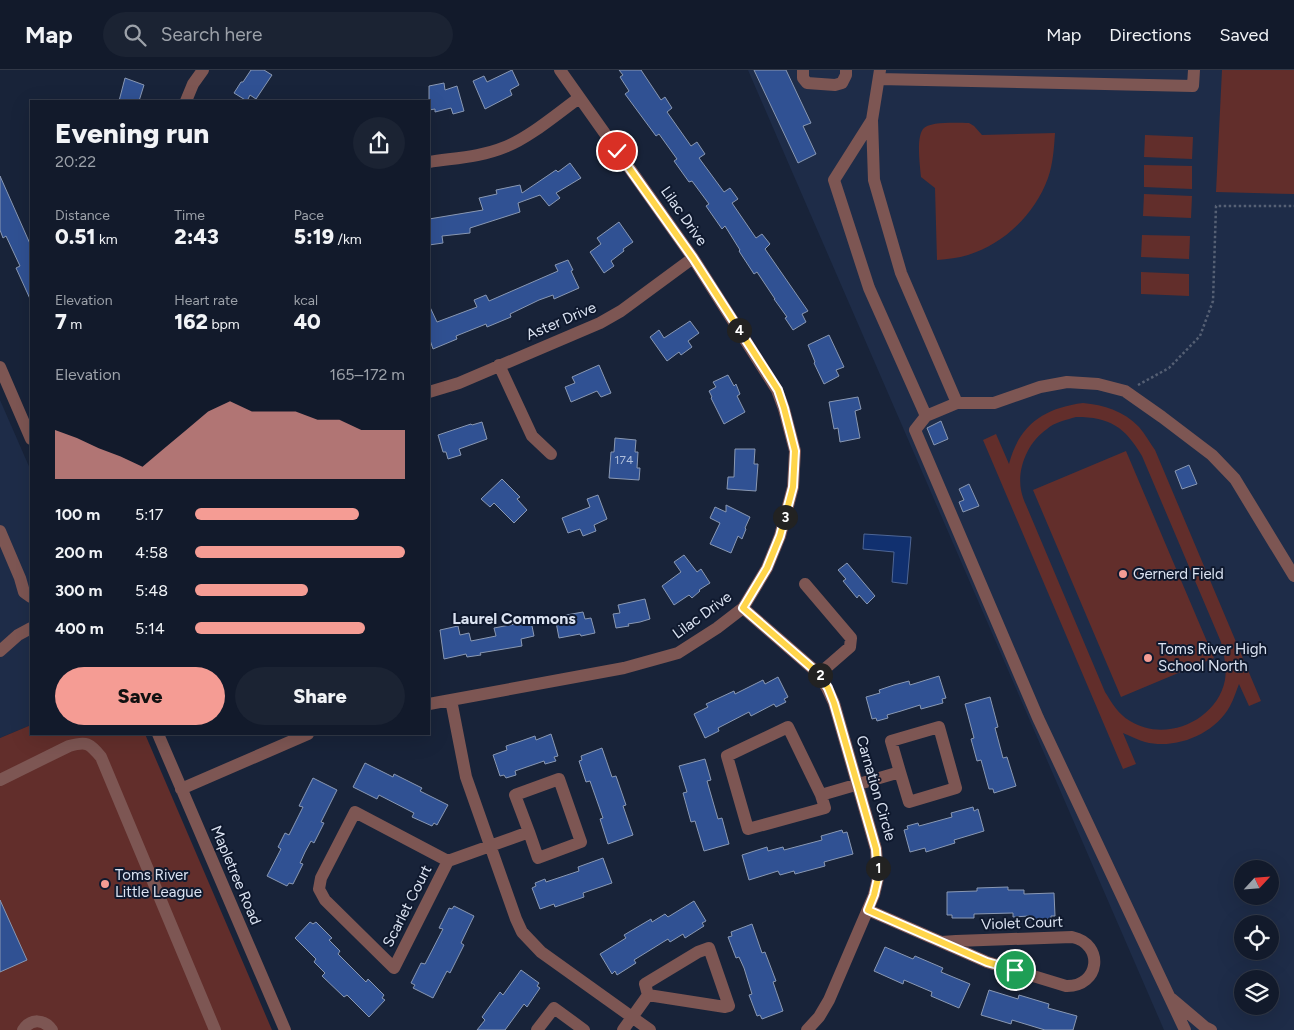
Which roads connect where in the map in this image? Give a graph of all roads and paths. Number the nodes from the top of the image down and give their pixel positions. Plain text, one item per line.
1 (203, 70) edge
2 (560, 70) edge
3 (803, 70) edge
4 (846, 70) edge
5 (1194, 70) edge
6 (879, 74) edge
7 (579, 98) junction
8 (186, 100) edge
9 (872, 120) junction
10 (430, 162) edge
11 (1294, 206) edge
12 (693, 258) junction
13 (499, 366) junction
14 (0, 367) edge
15 (1125, 391) junction
16 (430, 392) edge
17 (957, 403) junction
18 (926, 416) junction
19 (30, 437) edge
20 (551, 454) dead end
21 (0, 531) edge
22 (1294, 576) edge
23 (805, 584) dead end
24 (28, 594) edge
25 (743, 608) junction
26 (30, 629) edge
27 (0, 650) edge
28 (819, 674) junction
29 (451, 700) junction
30 (430, 704) edge
31 (158, 735) edge
32 (306, 735) edge
33 (900, 772) junction
34 (0, 780) edge
35 (858, 784) junction
36 (181, 789) junction
37 (821, 794) junction
38 (528, 832) junction
39 (490, 846) junction
40 (448, 861) junction
41 (868, 910) junction
42 (942, 942) junction
43 (648, 995) junction
44 (1169, 996) junction
45 (632, 1018) junction
46 (23, 1030) edge
47 (52, 1030) edge
48 (215, 1030) edge
49 (285, 1030) edge
50 (538, 1030) edge
51 (584, 1030) edge
52 (622, 1030) edge
53 (650, 1030) edge
54 (807, 1030) edge
55 (1185, 1030) edge
56 (1210, 1030) edge

1 - 8 street
2 - 7 street, Lilac Drive
3 - 4 street
5 - 6 street
6 - 9 street
7 - 10 street
7 - 12 street, Lilac Drive
9 - 17 street
9 - 18 street
11 - 15 path
12 - 13 street, Aster Drive
12 - 25 street, Lilac Drive
13 - 16 street, Aster Drive
13 - 20 street
14 - 19 street
15 - 17 street
15 - 22 street
17 - 18 street
18 - 44 street
21 - 24 street
23 - 28 street
25 - 28 street, Carnation Circle
25 - 29 street, Lilac Drive
26 - 27 street
28 - 35 street, Carnation Circle
29 - 30 street, Lilac Drive
29 - 39 street
31 - 36 street, Mapletree Road
32 - 36 street
33 - 33 street
33 - 35 street
34 - 48 street
35 - 37 street
35 - 41 street, Carnation Circle
36 - 49 street, Mapletree Road
37 - 37 street
38 - 38 street
38 - 39 street, Scarlet Court
39 - 40 street, Scarlet Court
39 - 45 street
40 - 40 street, Scarlet Court
41 - 42 street, Violet Court
41 - 54 street, Carnation Circle
42 - 42 street, Violet Court
43 - 43 street
43 - 45 street
44 - 55 street
44 - 56 street
45 - 52 street
45 - 53 street
46 - 47 street
50 - 51 street

